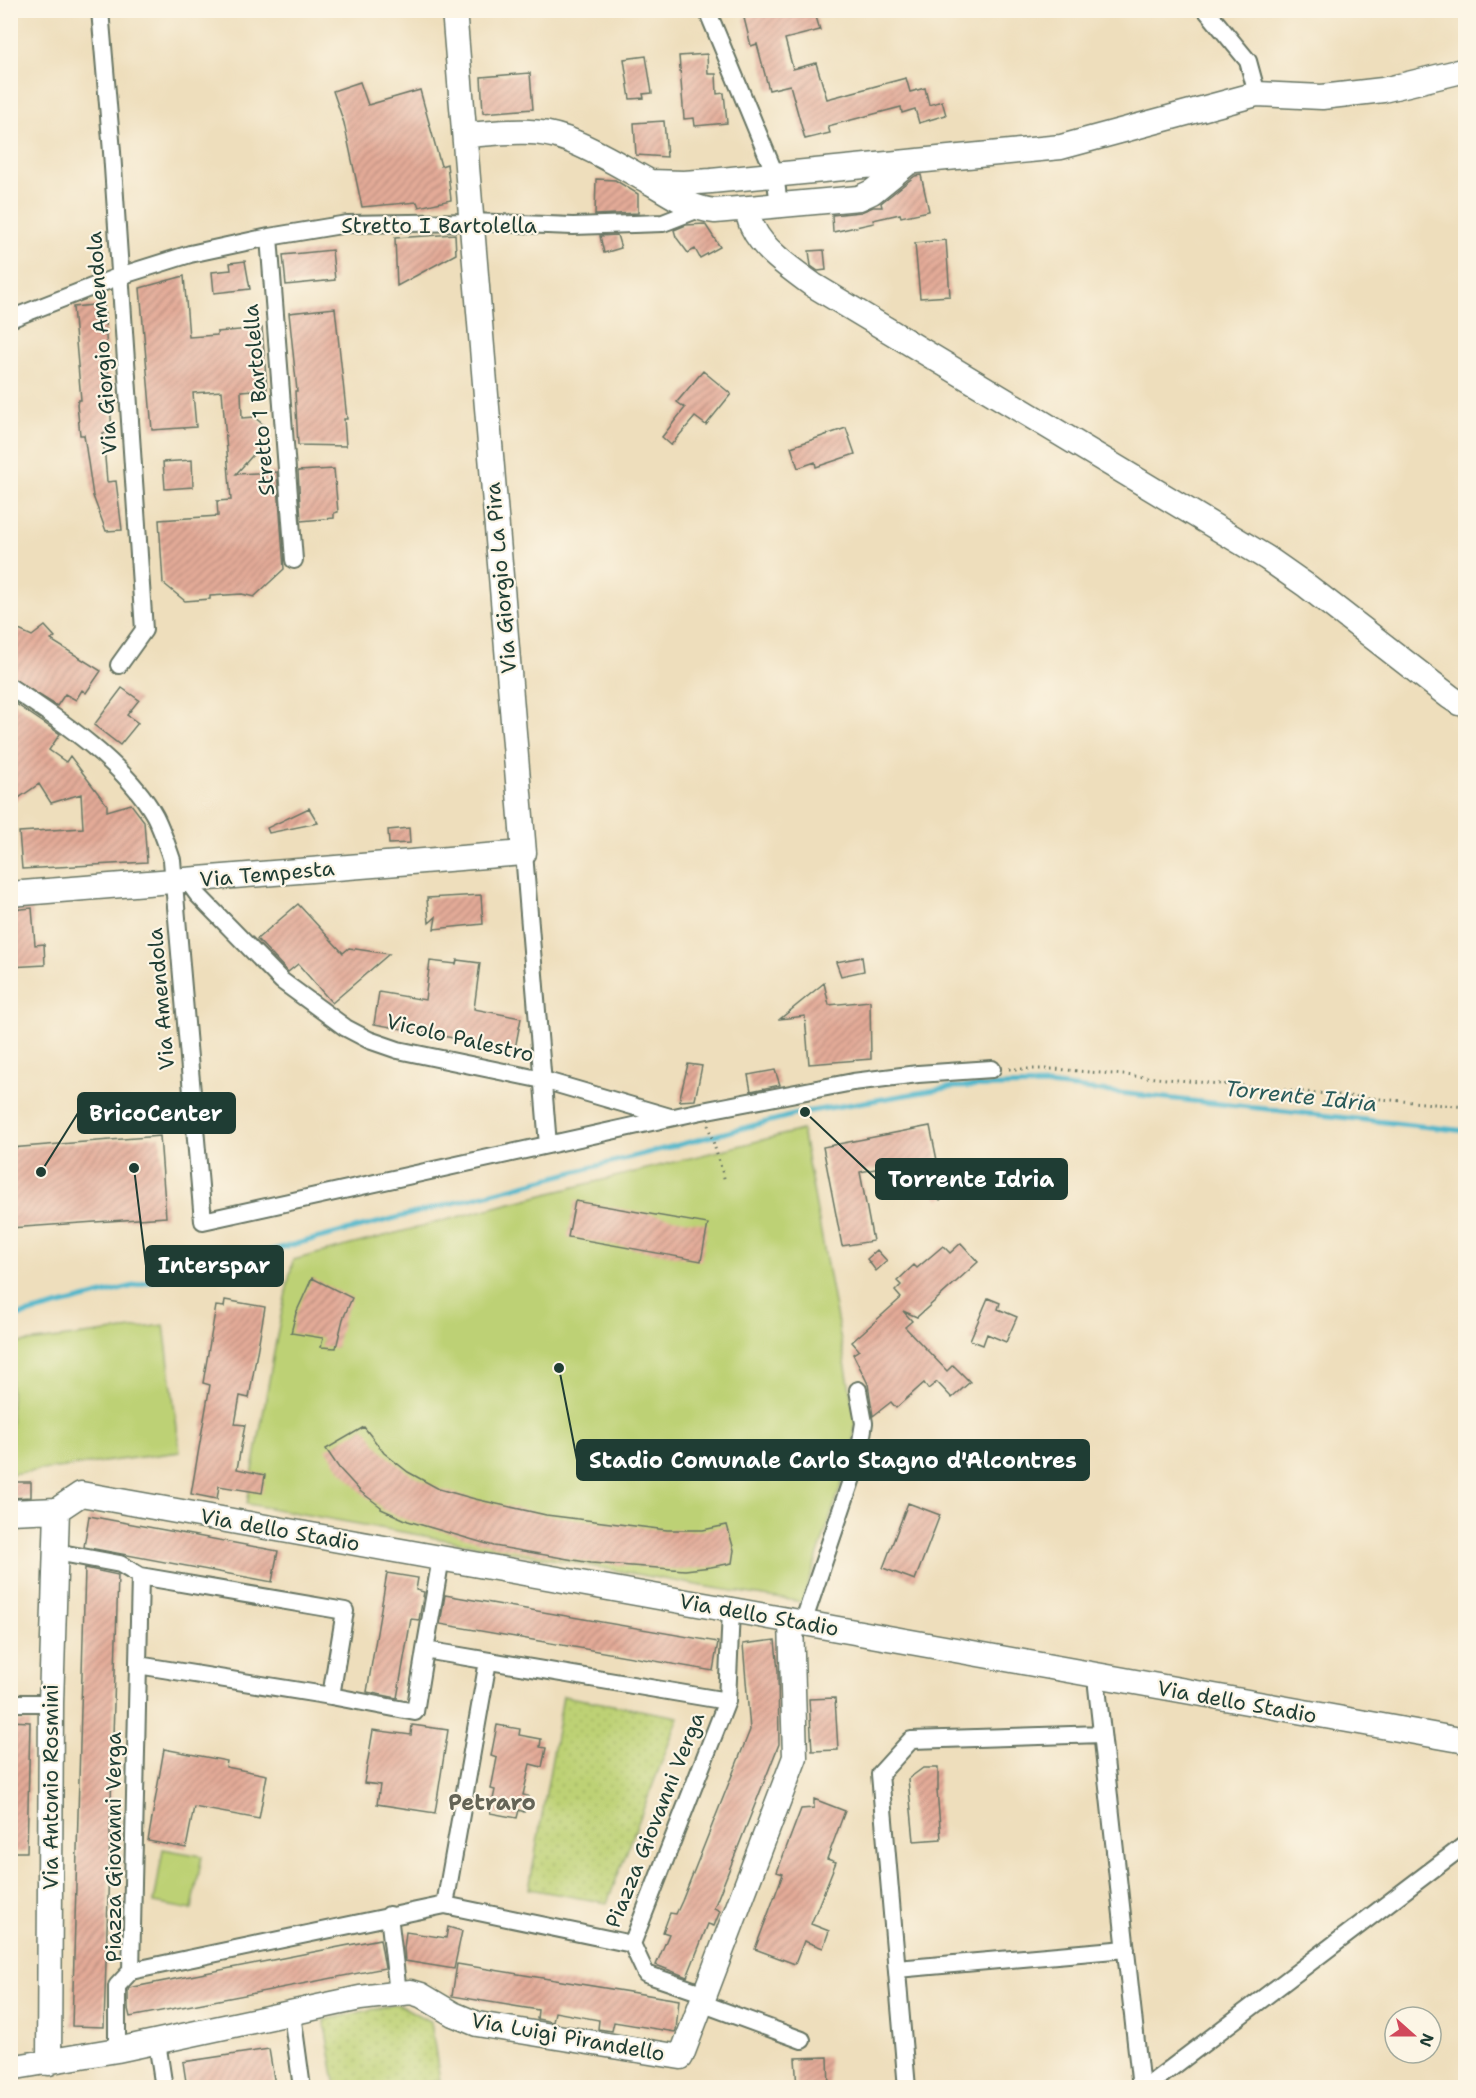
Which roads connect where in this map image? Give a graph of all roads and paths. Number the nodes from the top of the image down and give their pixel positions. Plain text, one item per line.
1 (100, 10) edge
2 (454, 10) edge
3 (707, 10) edge
4 (1206, 10) edge
5 (1466, 70) edge
6 (1257, 94) junction
7 (465, 135) junction
8 (909, 162) junction
9 (775, 174) junction
10 (711, 181) junction
11 (649, 182) junction
12 (778, 205) junction
13 (707, 210) junction
14 (747, 210) junction
15 (472, 222) junction
16 (268, 237) junction
17 (120, 276) junction
18 (10, 319) edge
19 (294, 560) dead end
20 (119, 665) dead end
21 (10, 687) edge
22 (1466, 704) edge
23 (524, 853) junction
24 (181, 881) junction
25 (10, 894) edge
26 (992, 1069) joint
27 (543, 1080) junction
28 (1466, 1107) edge
29 (672, 1117) junction
30 (708, 1122) dead end
31 (548, 1145) junction
32 (724, 1181) dead end
33 (858, 1390) dead end
34 (57, 1510) junction
35 (10, 1512) edge
36 (56, 1552) junction
37 (441, 1558) junction
38 (140, 1576) junction
39 (731, 1610) junction
40 (797, 1622) junction
41 (425, 1650) junction
42 (488, 1661) junction
43 (138, 1665) junction
44 (1090, 1677) junction
45 (331, 1696) junction
46 (727, 1701) junction
47 (10, 1703) edge
48 (51, 1703) junction
49 (1102, 1734) junction
50 (1466, 1741) edge
51 (1466, 1845) edge
52 (445, 1905) junction
53 (389, 1915) junction
54 (632, 1944) junction
55 (1126, 1949) junction
56 (897, 1969) junction
57 (131, 1971) junction
58 (398, 1993) junction
59 (703, 1999) junction
60 (291, 2014) junction
61 (802, 2040) dead end
62 (157, 2042) junction
63 (117, 2050) junction
64 (49, 2063) junction
65 (10, 2068) edge
66 (164, 2088) edge
67 (302, 2088) edge
68 (908, 2088) edge
69 (1143, 2088) edge

1 - 17 street, Via Giorgio Amendola
2 - 7 street, Via Giorgio La Pira
3 - 9 street
4 - 6 street
5 - 6 street
6 - 8 street
7 - 11 street, Stretto I Bartolella
7 - 15 street, Via Giorgio La Pira
8 - 9 street
8 - 12 street, Stretto I Bartolella
9 - 10 street
9 - 12 street
10 - 11 street
10 - 13 street
11 - 13 street, Stretto I Bartolella
12 - 14 street, Stretto I Bartolella
13 - 14 street, Stretto I Bartolella
13 - 15 street, Stretto I Bartolella
14 - 22 street
15 - 16 street, Stretto I Bartolella
15 - 23 street, Via Giorgio La Pira
16 - 17 street, Stretto I Bartolella
16 - 19 street, Stretto 1 Bartolella
17 - 18 street, Stretto I Bartolella
17 - 20 street, Via Giorgio Amendola
21 - 24 street, Via Amendola
23 - 24 street, Via Tempesta
23 - 27 street, Via Giorgio La Pira
24 - 25 street, Via Tempesta
24 - 27 street, Vicolo Palestro
24 - 31 street, Via Amendola
26 - 28 path
26 - 29 street
27 - 29 street, Vicolo Palestro
27 - 31 street, Via Giorgio La Pira
29 - 31 street
30 - 32 path
33 - 40 street
34 - 35 street
34 - 36 street, Via Antonio Rosmini
34 - 37 street, Via dello Stadio
36 - 38 street
36 - 48 street, Via Antonio Rosmini
37 - 39 street, Via dello Stadio
37 - 41 street
38 - 43 street, Piazza Giovanni Verga
38 - 45 street
39 - 40 street, Via dello Stadio
39 - 46 street
40 - 44 street, Via dello Stadio
40 - 59 street, Via Luigi Pirandello
41 - 42 street, Piazza Giovanni Verga
41 - 45 street
42 - 46 street, Piazza Giovanni Verga
42 - 52 street
43 - 45 street
43 - 57 street, Piazza Giovanni Verga
44 - 49 street
44 - 50 street, Via dello Stadio
46 - 54 street, Piazza Giovanni Verga
47 - 48 street
48 - 64 street, Via Antonio Rosmini
49 - 55 street
49 - 56 street
51 - 69 street
52 - 53 street, Piazza Giovanni Verga
52 - 54 street, Piazza Giovanni Verga
53 - 57 street, Piazza Giovanni Verga
53 - 58 street
54 - 59 street
55 - 56 street
55 - 69 street
56 - 68 street
57 - 63 street
58 - 59 street, Via Luigi Pirandello
58 - 60 street, Via Luigi Pirandello
59 - 61 street
60 - 62 street, Via Luigi Pirandello
60 - 67 street
62 - 63 street, Via Luigi Pirandello
62 - 66 street
63 - 64 street, Via Luigi Pirandello
64 - 65 street, Via Luigi Pirandello

